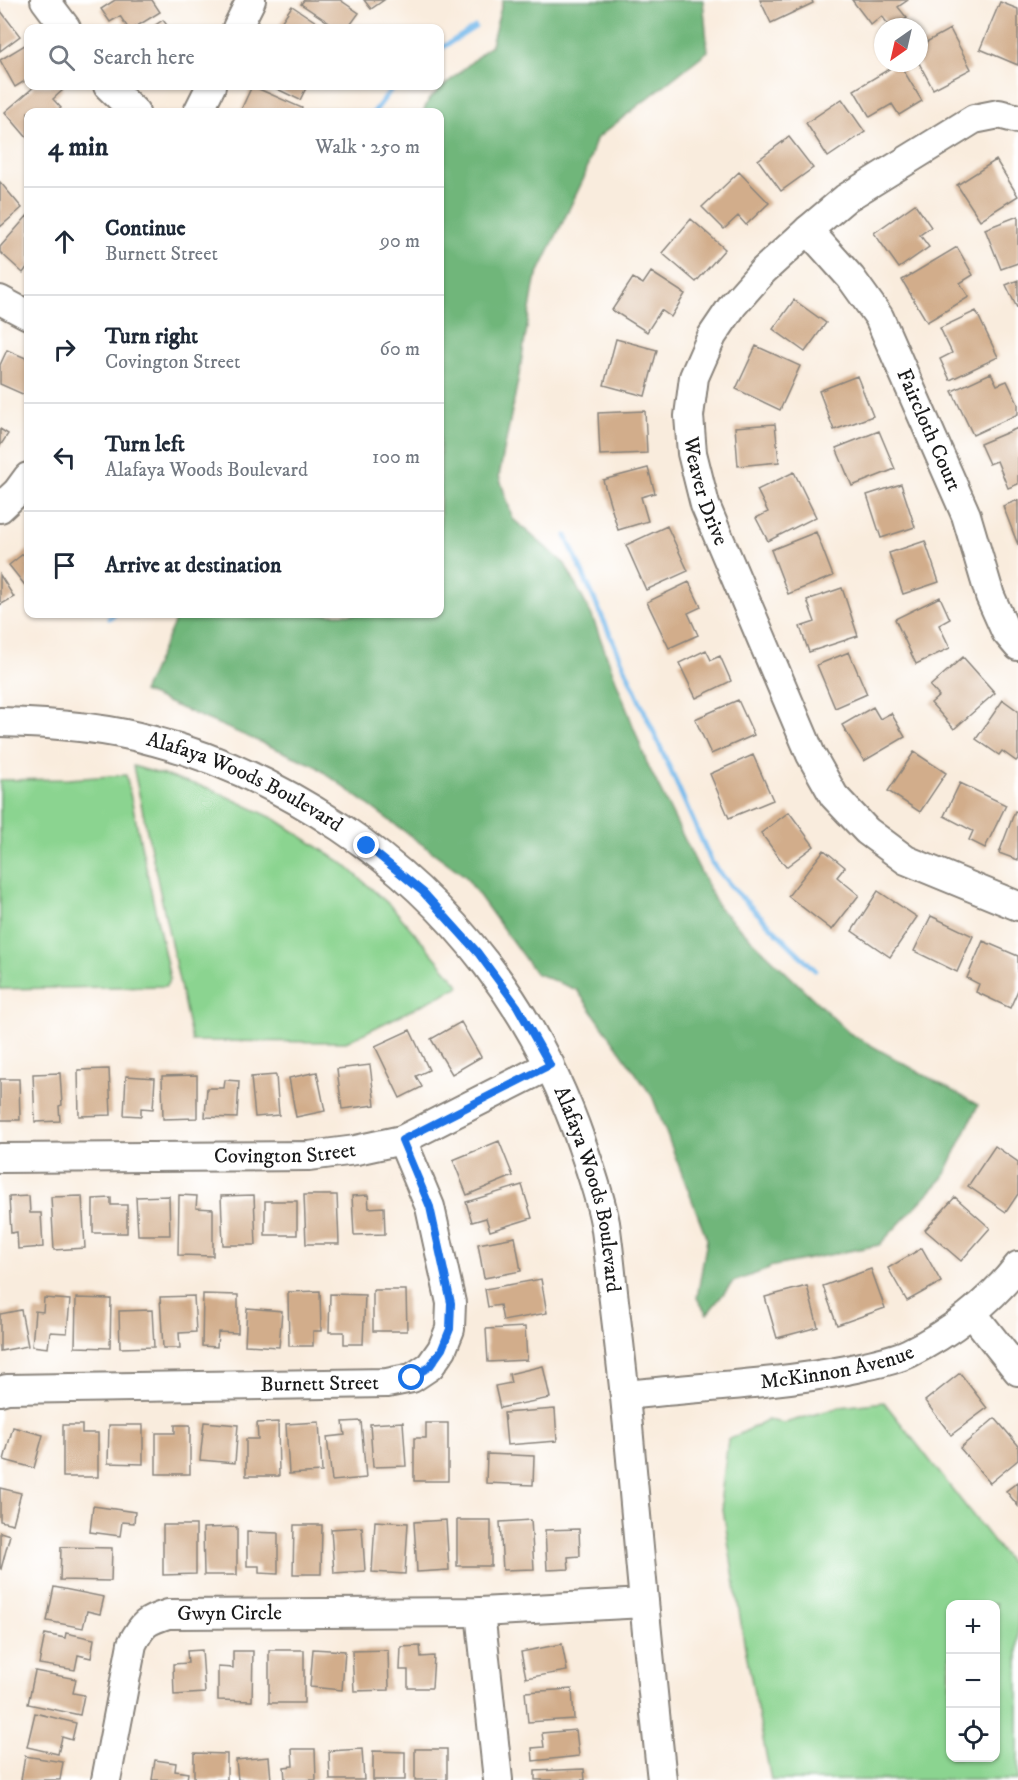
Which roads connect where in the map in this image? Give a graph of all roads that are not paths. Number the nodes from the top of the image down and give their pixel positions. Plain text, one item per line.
1 (45, 0) edge
2 (251, 0) edge
3 (63, 24) edge
4 (239, 24) edge
5 (112, 90) edge
6 (209, 90) edge
7 (131, 108) edge
8 (200, 108) edge
9 (1018, 119) edge
10 (807, 230) junction
11 (0, 300) edge
12 (24, 313) edge
13 (24, 482) edge
14 (0, 508) edge
15 (1018, 646) edge
16 (0, 722) edge
17 (1018, 906) edge
18 (550, 1065) junction
19 (402, 1140) junction
20 (0, 1158) edge
21 (1018, 1266) edge
22 (972, 1313) junction
23 (1018, 1371) edge
24 (0, 1390) edge
25 (626, 1395) junction
26 (644, 1603) junction
27 (480, 1612) junction
28 (106, 1780) edge
29 (498, 1780) edge
30 (662, 1780) edge

1 - 3 street
2 - 4 street
5 - 7 street
6 - 8 street
9 - 10 street, Weaver Drive
10 - 15 street, Faircloth Court
10 - 17 street, Weaver Drive
11 - 12 street
13 - 14 street
16 - 18 street, Alafaya Woods Boulevard
18 - 19 street, Covington Street
18 - 25 street, Alafaya Woods Boulevard
19 - 20 street, Covington Street
19 - 24 street, Burnett Street
21 - 22 street, McKinnon Avenue
22 - 23 street
22 - 25 street, McKinnon Avenue
25 - 26 street, Alafaya Woods Boulevard
26 - 27 street, Gwyn Circle
26 - 30 street, Alafaya Woods Boulevard
27 - 28 street, Gwyn Circle
27 - 29 street

